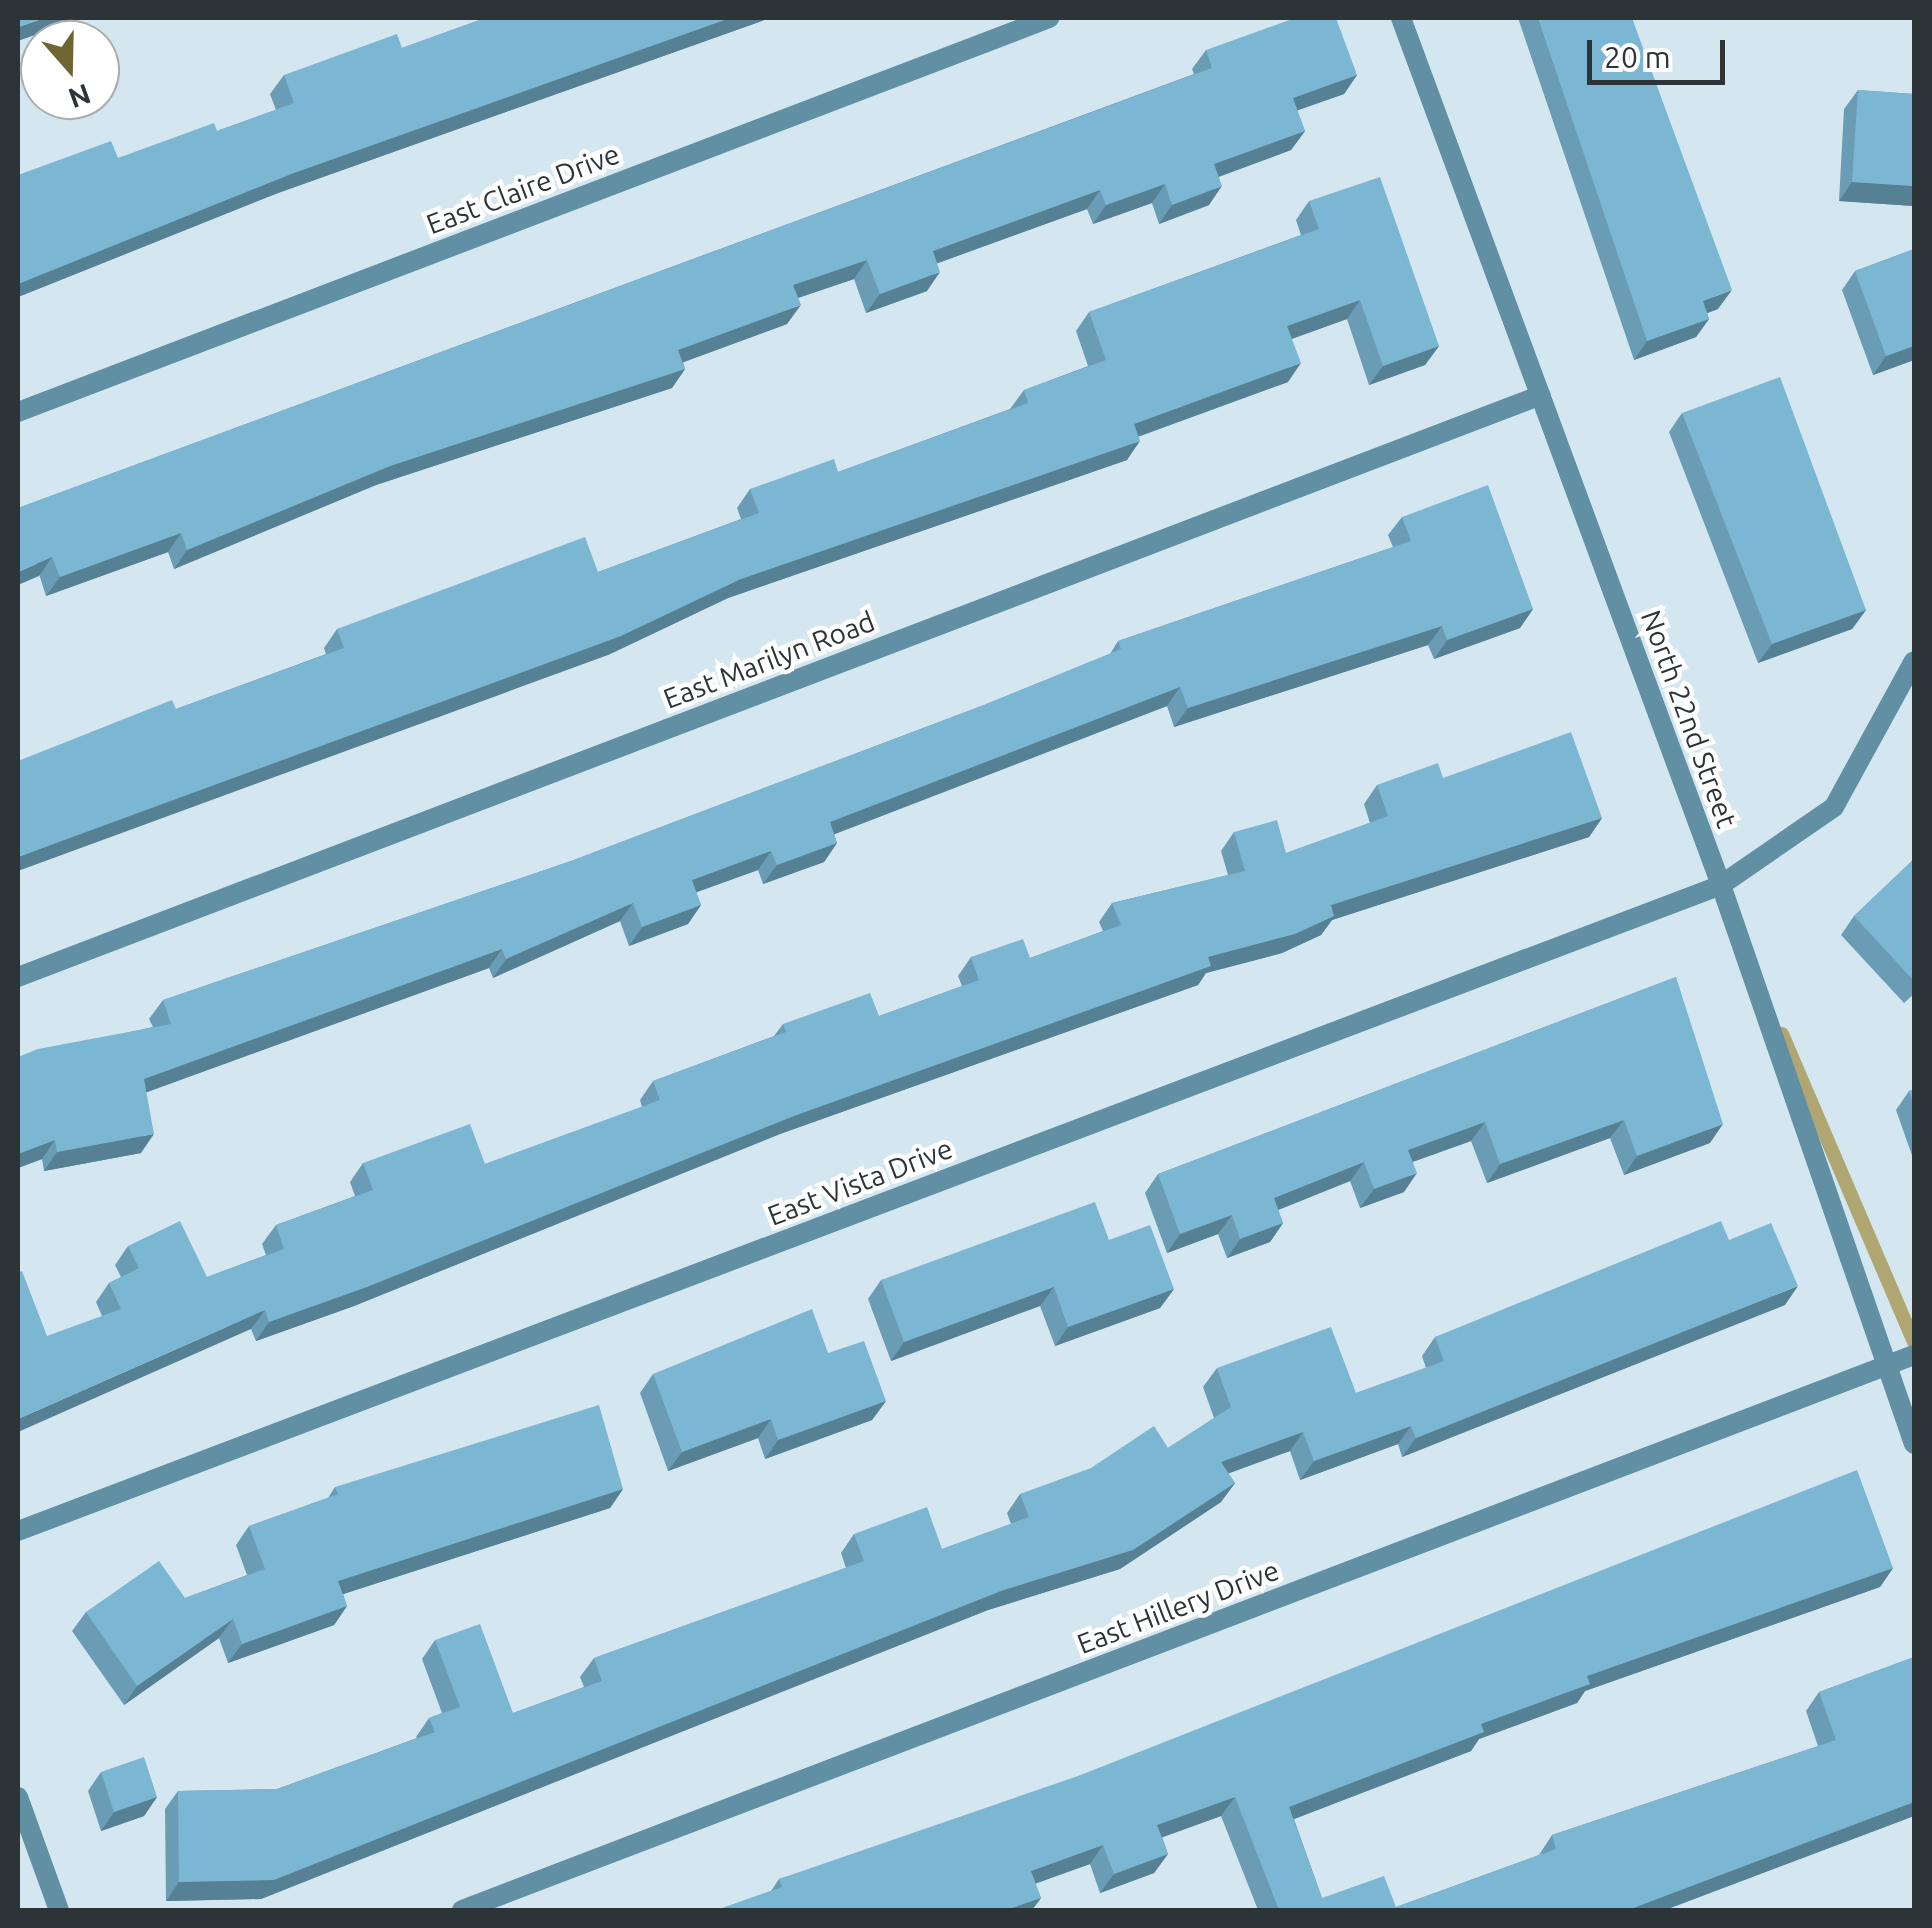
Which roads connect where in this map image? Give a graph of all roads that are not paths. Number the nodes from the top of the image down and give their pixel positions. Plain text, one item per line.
1 (1049, 18) edge
2 (1401, 18) edge
3 (1541, 395) junction
4 (18, 412) edge
5 (1914, 662) edge
6 (1721, 885) junction
7 (18, 977) edge
8 (1914, 1355) edge
9 (1885, 1366) junction
10 (1914, 1444) edge
11 (18, 1531) edge
12 (18, 1798) edge
13 (59, 1910) edge
14 (462, 1910) edge

1 - 4 street, East Claire Drive
2 - 3 street, North 22nd Street
3 - 6 street, North 22nd Street
3 - 7 street, East Marilyn Road
5 - 6 street, East Vista Drive
6 - 9 street, North 22nd Street
6 - 11 street, East Vista Drive
8 - 9 street, East Hillery Drive
9 - 10 street, North 22nd Street
9 - 14 street, East Hillery Drive
12 - 13 street

